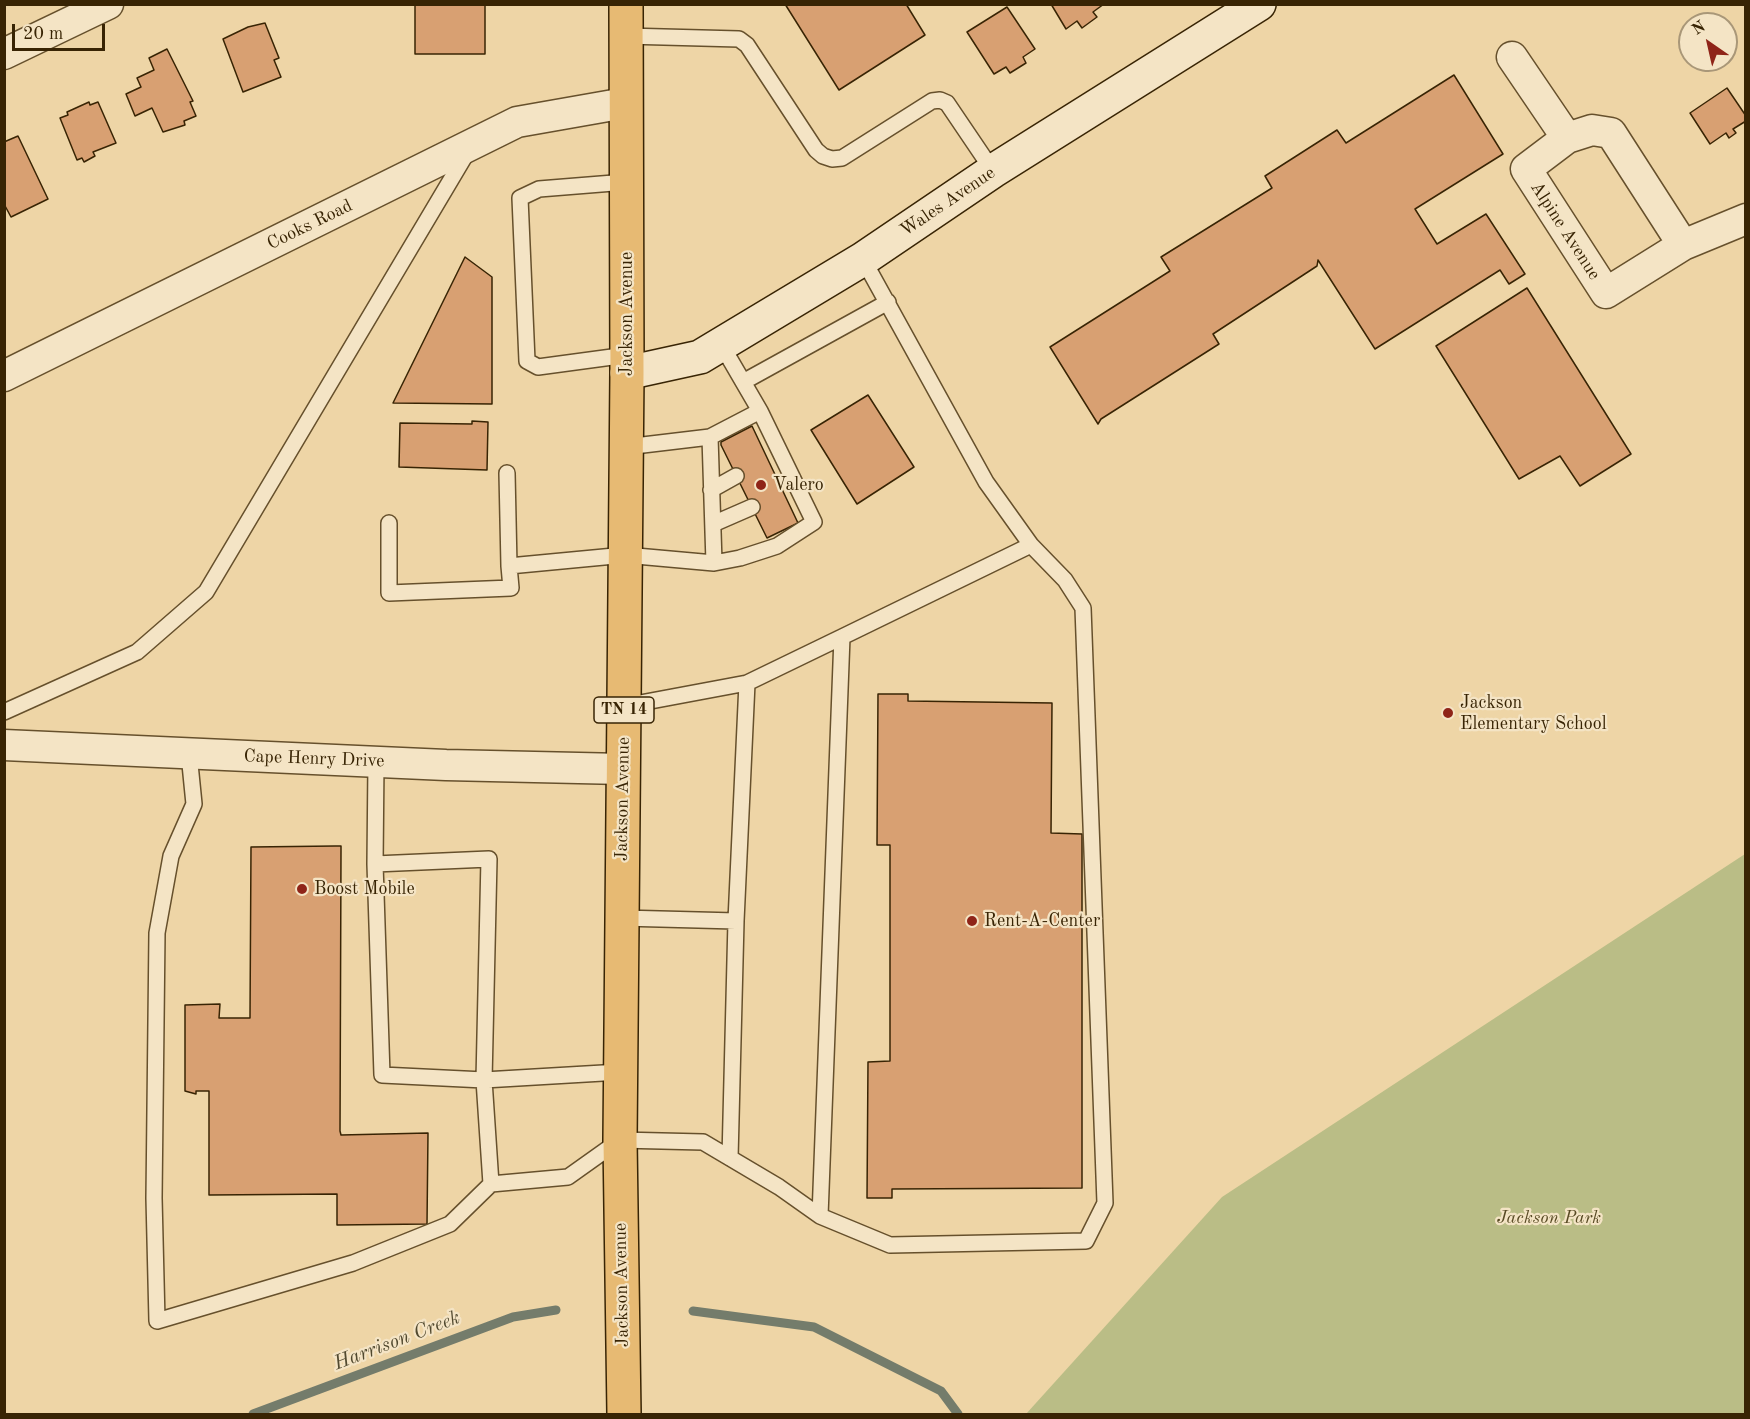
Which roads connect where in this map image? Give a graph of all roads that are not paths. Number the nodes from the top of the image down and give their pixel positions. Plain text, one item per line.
1 (108, 4) edge
2 (1259, 4) edge
3 (626, 20) edge
4 (4, 54) edge
5 (1512, 57) dead end
6 (625, 103) junction
7 (1567, 138) junction
8 (471, 146) junction
9 (993, 171) junction
10 (626, 182) junction
11 (1746, 219) edge
12 (1683, 245) junction
13 (862, 259) junction
14 (888, 302) junction
15 (721, 344) junction
16 (627, 364) junction
17 (4, 376) edge
18 (742, 382) junction
19 (760, 411) junction
20 (710, 437) junction
21 (626, 447) junction
22 (507, 473) dead end
23 (736, 476) dead end
24 (711, 490) junction
25 (752, 507) dead end
26 (388, 523) dead end
27 (713, 524) junction
28 (1031, 545) junction
29 (626, 555) junction
30 (714, 563) junction
31 (509, 566) junction
32 (842, 637) junction
33 (747, 683) junction
34 (624, 706) junction
35 (4, 712) edge
36 (4, 746) edge
37 (189, 754) junction
38 (376, 762) junction
39 (623, 769) junction
40 (375, 864) junction
41 (622, 918) junction
42 (736, 921) junction
43 (620, 1072) junction
44 (484, 1080) junction
45 (620, 1140) junction
46 (730, 1158) junction
47 (491, 1184) junction
48 (820, 1216) junction
49 (624, 1414) edge

1 - 4 street
2 - 9 main road, Wales Avenue
3 - 6 main road, Jackson Avenue / TN 14
3 - 9 lane
5 - 7 street
6 - 8 street, Cooks Road
6 - 10 main road, Jackson Avenue / TN 14
7 - 12 street
7 - 12 street, Alpine Avenue
8 - 17 street, Cooks Road
8 - 35 lane
9 - 13 main road, Wales Avenue
10 - 16 main road, Jackson Avenue / TN 14
10 - 16 lane
11 - 12 street, Alpine Avenue
13 - 14 lane
13 - 15 main road, Wales Avenue
14 - 18 lane
14 - 28 lane
15 - 16 main road, Wales Avenue
15 - 18 lane
16 - 21 main road, Jackson Avenue / TN 14
18 - 19 lane
19 - 20 lane
19 - 30 lane
20 - 21 lane
20 - 24 lane
21 - 29 main road, Jackson Avenue / TN 14
22 - 31 lane
23 - 24 lane
24 - 27 lane
25 - 27 lane
26 - 31 lane
27 - 30 lane
28 - 32 lane
28 - 48 lane
29 - 30 lane
29 - 31 lane
29 - 34 main road, Jackson Avenue / TN 14
32 - 33 lane
32 - 48 lane
33 - 34 lane
33 - 42 lane
34 - 39 main road, Jackson Avenue / TN 14
36 - 37 street, Cape Henry Drive
37 - 38 street, Cape Henry Drive
37 - 47 lane
38 - 39 street, Cape Henry Drive
38 - 40 lane
39 - 41 main road, Jackson Avenue / TN 14
40 - 44 lane
40 - 44 lane
41 - 42 lane
41 - 43 main road, Jackson Avenue / TN 14
42 - 46 lane
43 - 44 lane
43 - 45 main road, Jackson Avenue / TN 14
44 - 47 lane
45 - 46 lane
45 - 47 lane
45 - 49 main road, Jackson Avenue / TN 14
46 - 48 lane

